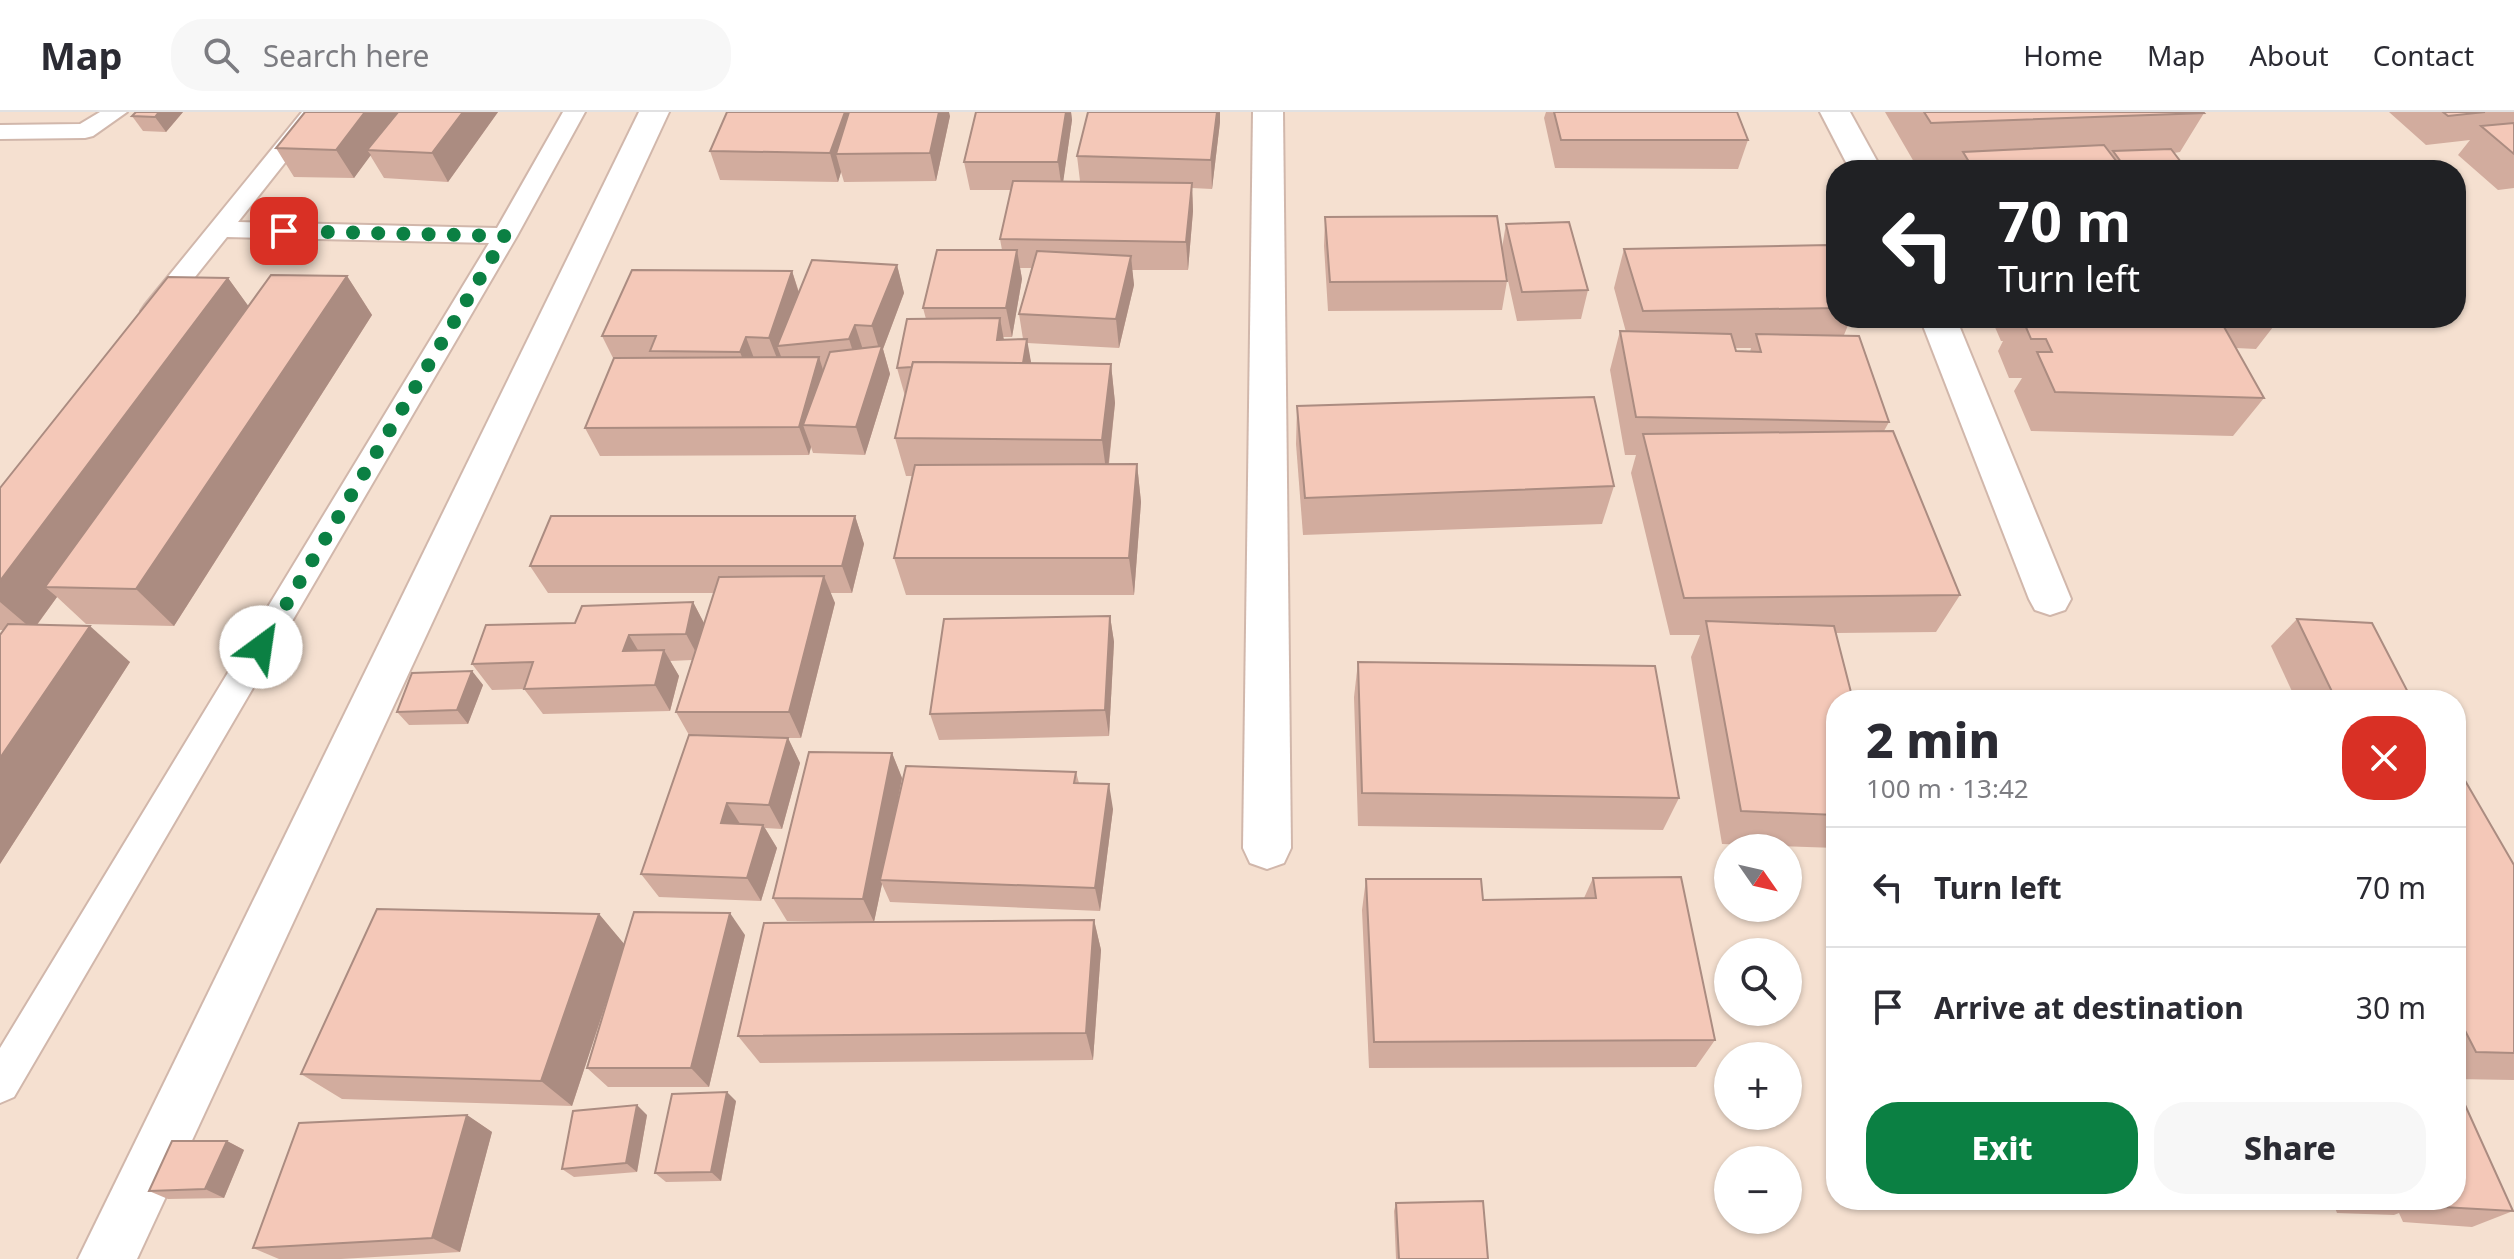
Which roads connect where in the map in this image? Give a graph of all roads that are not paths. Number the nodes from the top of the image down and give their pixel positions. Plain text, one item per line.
1 (116, 112) edge
2 (314, 112) edge
3 (574, 112) edge
4 (654, 112) edge
5 (1268, 112) edge
6 (1835, 112) edge
7 (0, 132) edge
8 (1861, 160) edge
9 (221, 229) junction
10 (505, 236) junction
11 (141, 327) edge
12 (1942, 328) edge
13 (2050, 599) dead end
14 (1267, 848) dead end
15 (0, 1084) edge
16 (107, 1259) edge

1 - 7 lane
2 - 9 lane
3 - 10 lane
4 - 16 street
5 - 14 street
6 - 8 street
9 - 10 lane
9 - 11 lane
10 - 15 lane
12 - 13 street

